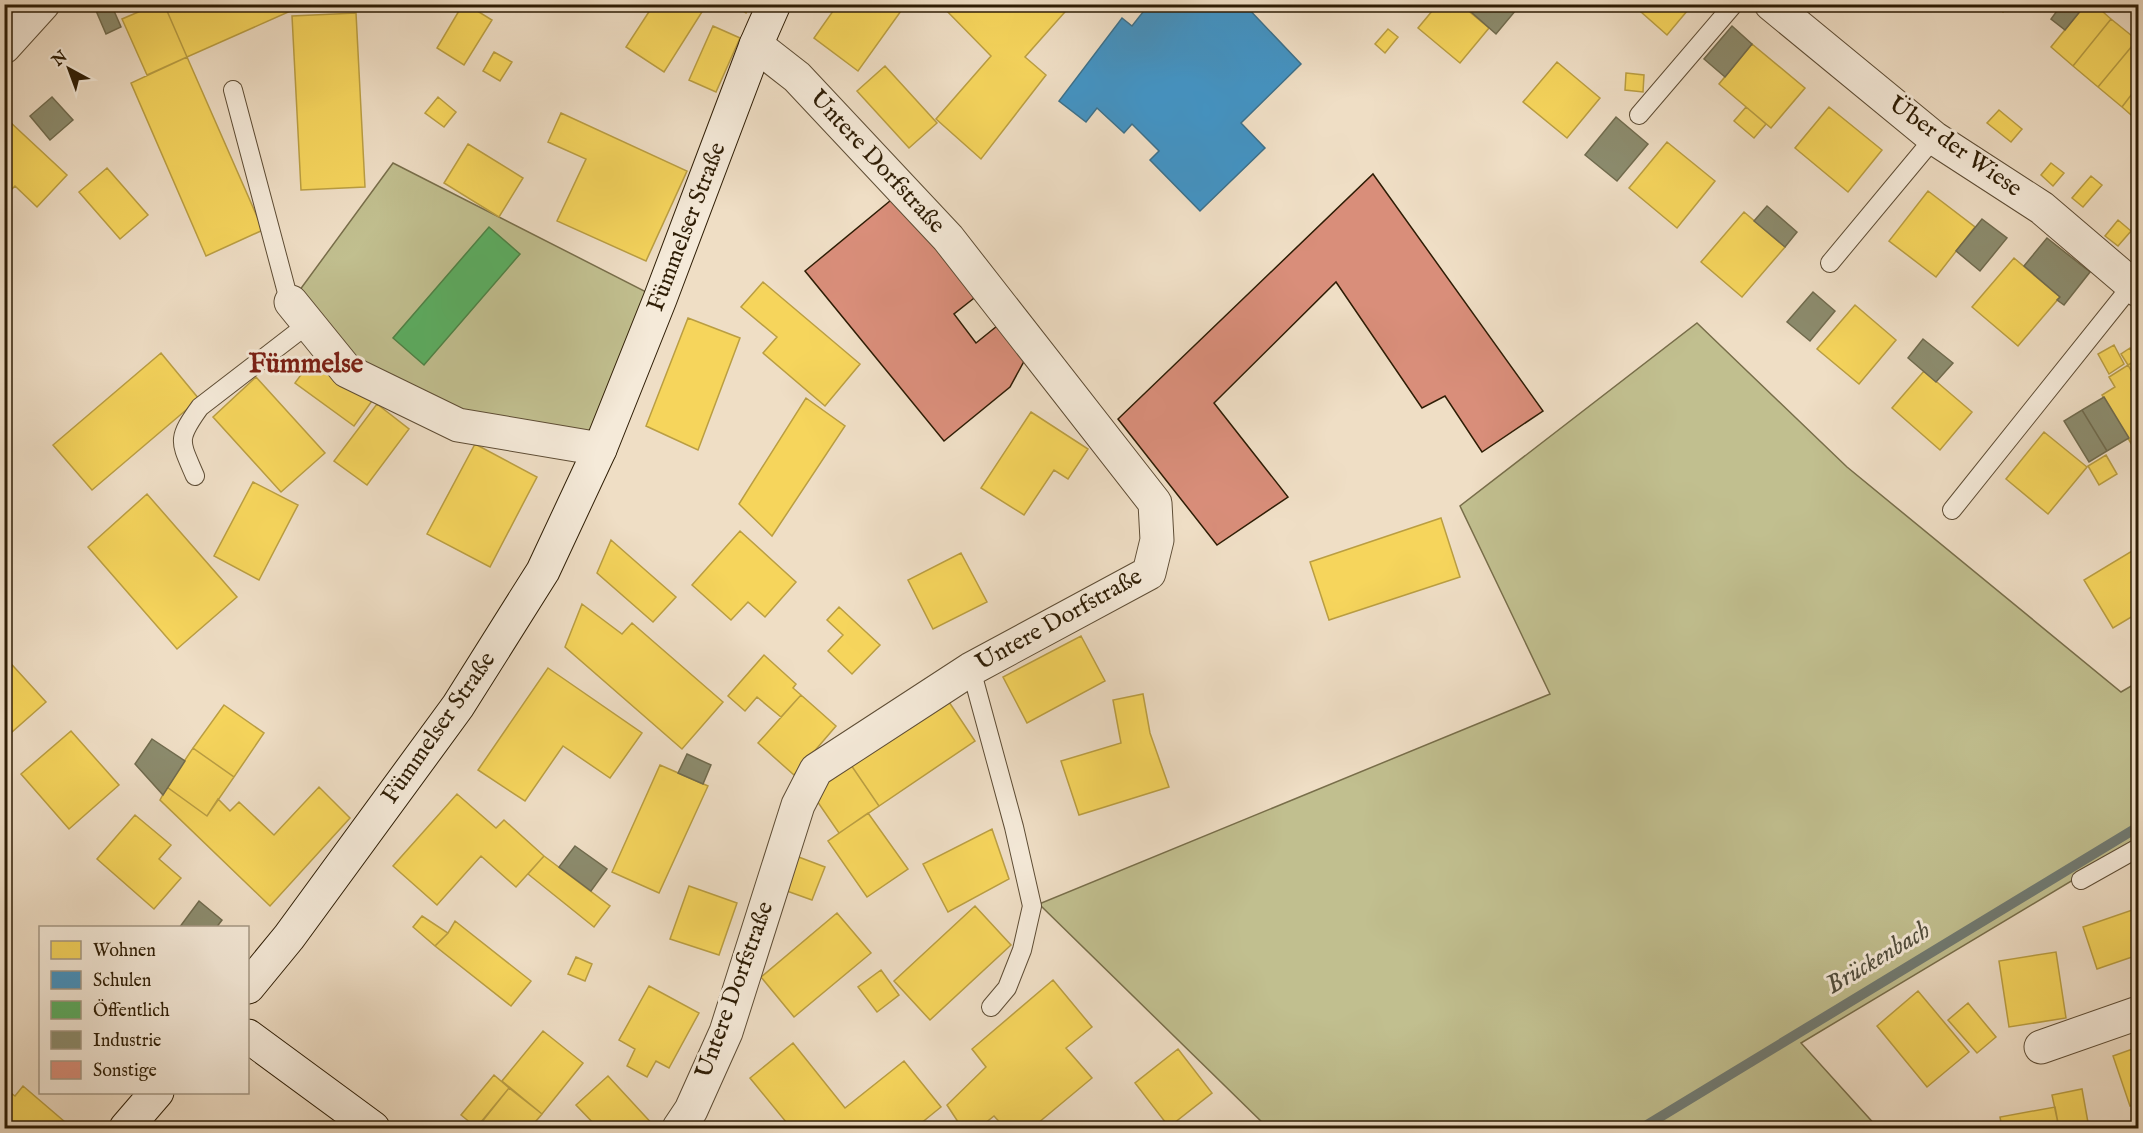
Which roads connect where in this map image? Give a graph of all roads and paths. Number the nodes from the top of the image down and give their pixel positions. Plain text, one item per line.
1 (43, 4) edge
2 (774, 4) edge
3 (1734, 4) edge
4 (1771, 4) edge
5 (756, 45) junction
6 (4, 47) edge
7 (233, 90) dead end
8 (1639, 115) dead end
9 (1934, 138) junction
10 (1830, 263) dead end
11 (2135, 287) edge
12 (300, 313) junction
13 (600, 449) junction
14 (195, 476) dead end
15 (1952, 510) dead end
16 (971, 669) junction
17 (2139, 848) edge
18 (2081, 880) dead end
19 (249, 986) edge
20 (991, 1007) dead end
21 (2139, 1013) edge
22 (249, 1037) edge
23 (2041, 1047) dead end
24 (155, 1094) edge
25 (126, 1128) edge
26 (373, 1128) edge
27 (679, 1128) edge

1 - 6 street
2 - 5 street, Fümmelser Straße
3 - 8 lane
4 - 9 street, Über der Wiese
5 - 13 street, Fümmelser Straße
5 - 16 street, Untere Dorfstraße
7 - 12 lane
9 - 10 lane
9 - 11 street, Über der Wiese
11 - 15 lane
12 - 13 street
12 - 14 lane
13 - 19 street, Fümmelser Straße
16 - 20 lane
16 - 27 street, Untere Dorfstraße
17 - 18 lane
21 - 23 street
22 - 26 street
24 - 25 street

